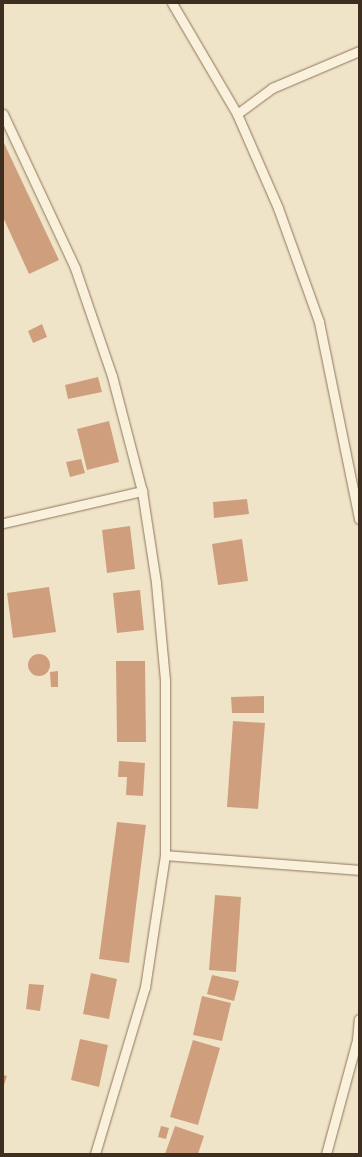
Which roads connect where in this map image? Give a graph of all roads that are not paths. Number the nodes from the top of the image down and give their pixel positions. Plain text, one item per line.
1 (172, 3) edge
2 (359, 51) edge
3 (3, 114) edge
4 (237, 114) junction
5 (142, 491) junction
6 (359, 519) edge
7 (3, 523) edge
8 (165, 855) junction
9 (359, 870) edge
10 (359, 1019) edge
11 (95, 1154) edge
12 (326, 1154) edge

1 - 4 lane
2 - 4 lane
3 - 5 lane
4 - 6 lane
5 - 7 lane
5 - 8 lane
8 - 9 lane
8 - 11 lane
10 - 12 lane

